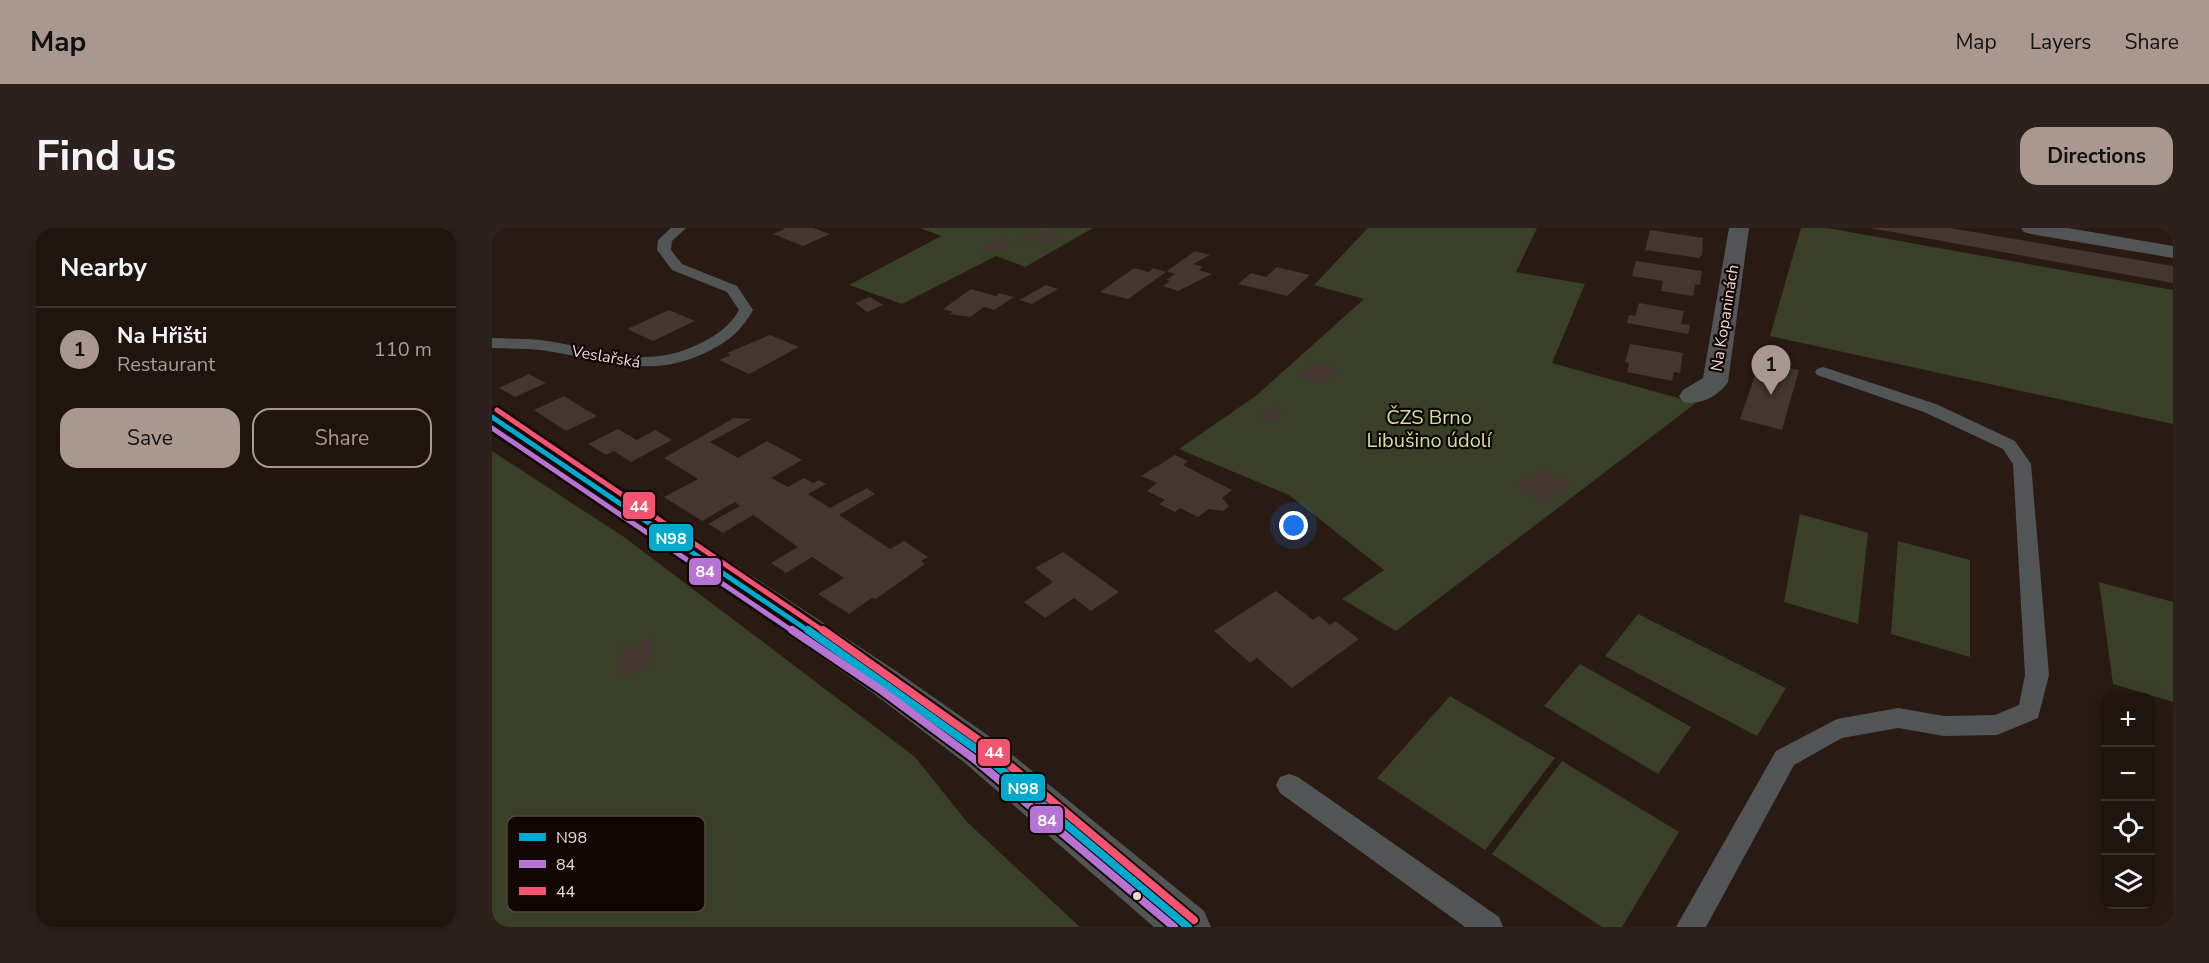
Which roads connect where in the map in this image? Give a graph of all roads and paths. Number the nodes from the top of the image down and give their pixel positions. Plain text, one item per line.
1 (679, 228) edge
2 (1739, 228) edge
3 (2031, 228) edge
4 (2173, 252) edge
5 (492, 343) edge
6 (1823, 372) dead end
7 (1692, 396) dead end
8 (492, 417) edge
9 (1289, 785) dead end
10 (1188, 927) edge
11 (1488, 927) edge
12 (1689, 927) edge

1 - 5 lane, Veslařská
2 - 7 street, Na Kopaninách
3 - 4 street
6 - 12 lane
8 - 10 street
9 - 11 lane

